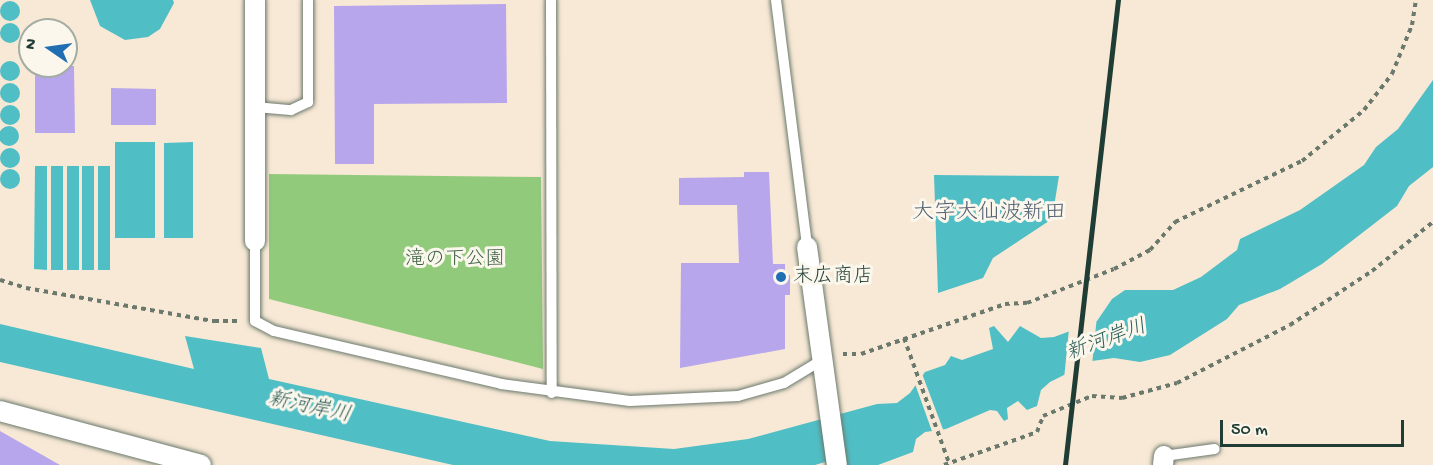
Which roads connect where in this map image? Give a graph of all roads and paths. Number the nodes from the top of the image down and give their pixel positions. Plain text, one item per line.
1 (255, 0) edge
2 (308, 0) edge
3 (551, 0) edge
4 (776, 0) edge
5 (1416, 0) edge
6 (255, 107) junction
7 (1433, 222) edge
8 (255, 241) joint
9 (807, 247) joint
10 (0, 280) edge
11 (255, 321) junction
12 (904, 338) junction
13 (822, 360) junction
14 (552, 393) junction
15 (0, 411) edge
16 (1215, 449) dead end
17 (1164, 460) edge
18 (947, 462) edge
19 (201, 465) edge
20 (837, 465) edge

1 - 6 street
2 - 6 lane
3 - 14 lane
4 - 9 lane
5 - 12 path
6 - 8 street
7 - 18 path
8 - 11 lane
9 - 13 street
10 - 11 path
11 - 14 lane
12 - 13 path
12 - 18 path
13 - 14 lane
13 - 20 street
15 - 19 street
16 - 17 lane

